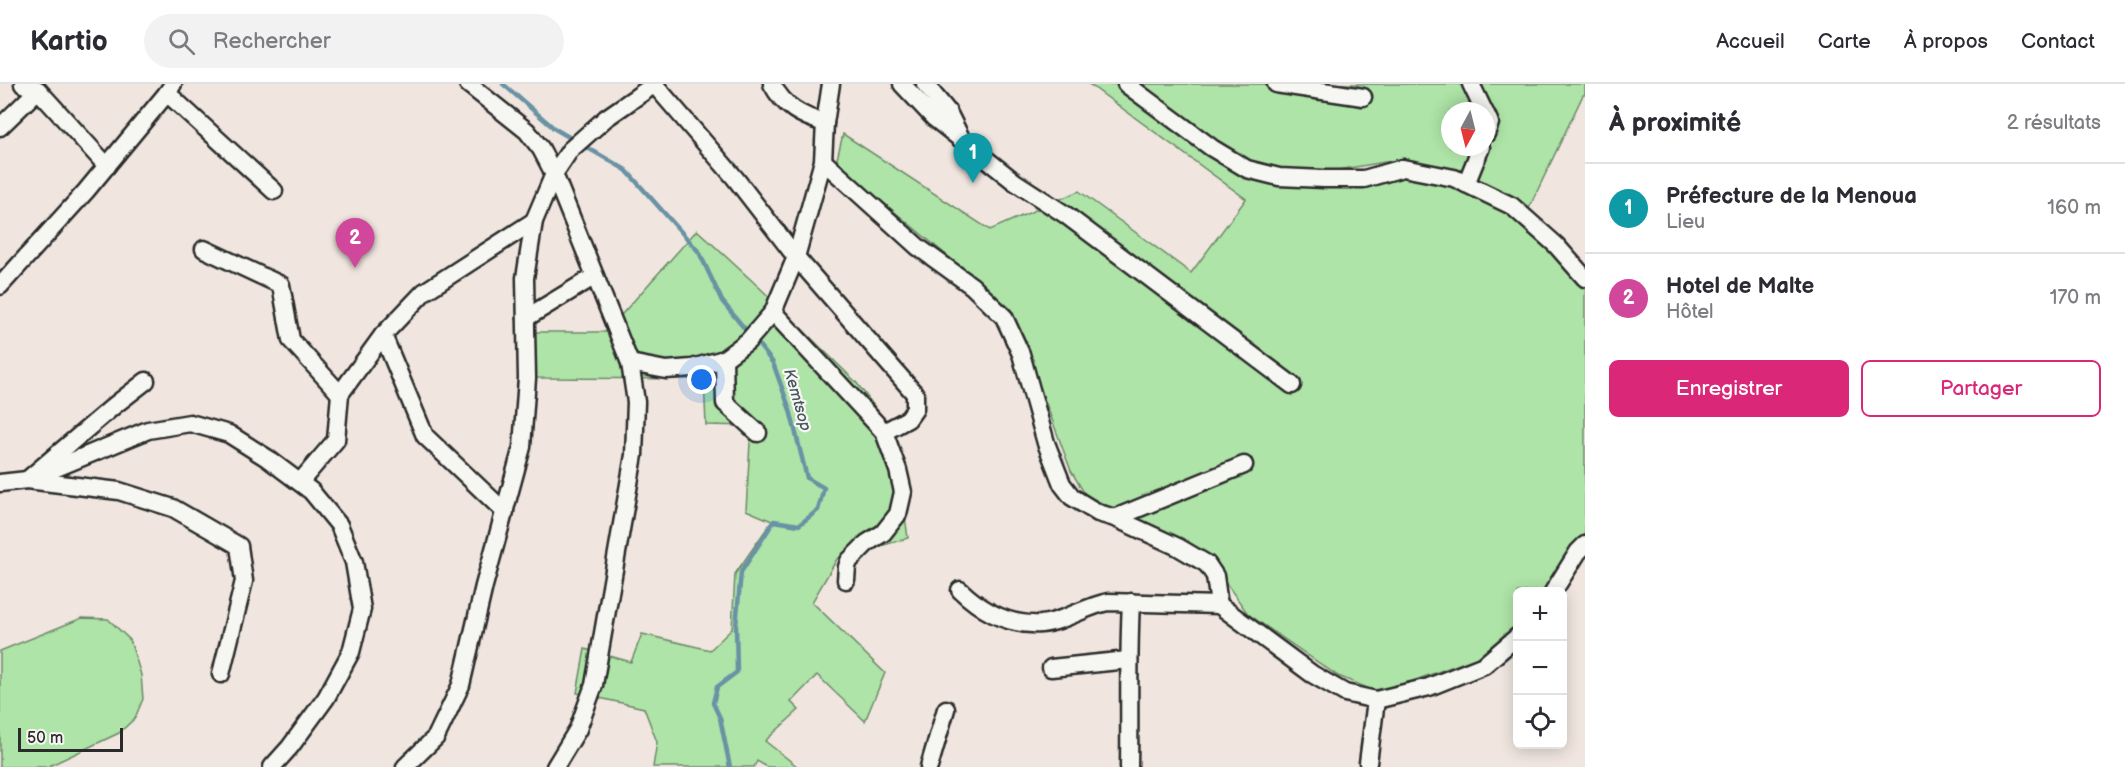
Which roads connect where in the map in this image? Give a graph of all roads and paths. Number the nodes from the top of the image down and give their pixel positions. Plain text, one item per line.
1 (468, 84) edge
2 (655, 84) edge
3 (772, 84) edge
4 (831, 84) edge
5 (902, 84) edge
6 (925, 84) edge
7 (1126, 84) edge
8 (1276, 84) edge
9 (1471, 84) edge
10 (31, 87) edge
11 (170, 89) edge
12 (1363, 97) dead end
13 (1480, 102) edge
14 (825, 123) junction
15 (0, 127) edge
16 (962, 140) junction
17 (1477, 156) edge
18 (823, 161) junction
19 (107, 166) junction
20 (554, 174) junction
21 (1466, 184) junction
22 (274, 191) dead end
23 (534, 221) junction
24 (204, 249) dead end
25 (796, 256) junction
26 (595, 276) junction
27 (1585, 278) edge
28 (0, 286) edge
29 (773, 312) junction
30 (526, 318) junction
31 (383, 335) junction
32 (724, 358) junction
33 (630, 363) junction
34 (146, 381) dead end
35 (1292, 385) dead end
36 (340, 394) junction
37 (884, 432) junction
38 (758, 433) dead end
39 (1244, 465) dead end
40 (27, 480) junction
41 (300, 482) junction
42 (0, 483) edge
43 (505, 512) junction
44 (1115, 518) junction
45 (1585, 545) edge
46 (846, 580) dead end
47 (1556, 587) edge
48 (960, 590) dead end
49 (1131, 602) junction
50 (1219, 605) junction
51 (1513, 640) edge
52 (1128, 660) junction
53 (1051, 668) dead end
54 (221, 674) dead end
55 (1376, 700) junction
56 (946, 709) dead end
57 (1368, 763) dead end
58 (272, 767) edge
59 (405, 767) edge
60 (555, 767) edge
61 (929, 767) edge
62 (1129, 767) edge

1 - 20 street
2 - 20 street
2 - 25 street
3 - 14 street
4 - 14 street
5 - 16 street
6 - 16 street
7 - 21 street
8 - 12 street
9 - 13 street
10 - 15 street
10 - 19 street
11 - 19 street
11 - 22 street
14 - 18 street
16 - 35 street
17 - 21 street
18 - 25 street
18 - 44 street
19 - 28 street
20 - 23 street
20 - 26 street
21 - 27 street
23 - 30 street
23 - 31 street
24 - 36 street
25 - 29 street
25 - 37 street
26 - 30 street
26 - 33 street
29 - 32 street
29 - 37 street
30 - 43 street
31 - 36 street
31 - 43 street
32 - 33 street
32 - 38 street
33 - 60 street
34 - 40 street
36 - 41 street
37 - 46 street
39 - 44 street
40 - 41 street
40 - 42 street
40 - 54 street
41 - 58 street
43 - 59 street
44 - 50 street
45 - 47 street
48 - 49 street
49 - 50 street
49 - 52 street
50 - 55 street
51 - 55 street
52 - 53 street
52 - 62 street
55 - 57 street
56 - 61 street

